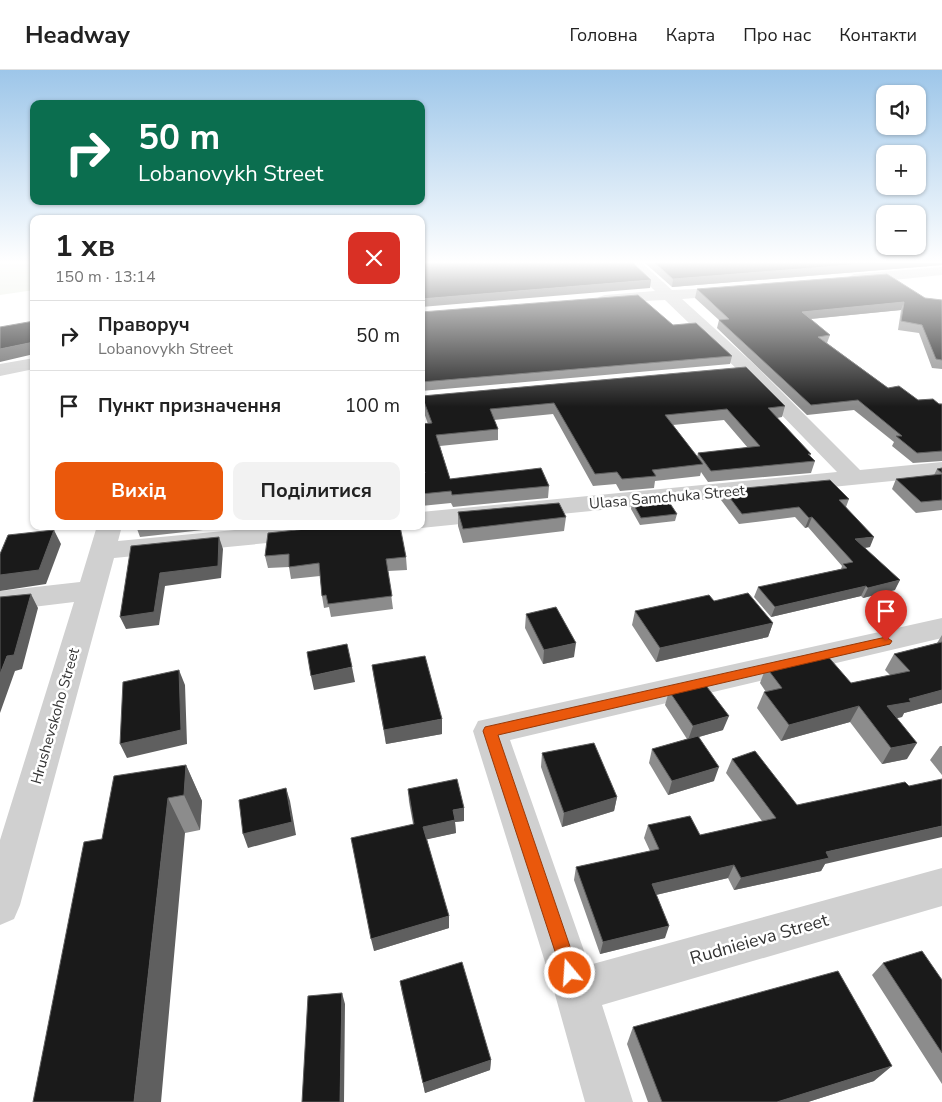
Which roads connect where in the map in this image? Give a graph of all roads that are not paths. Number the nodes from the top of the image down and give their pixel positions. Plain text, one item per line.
1 (685, 311) edge
2 (30, 364) edge
3 (0, 370) edge
4 (749, 370) junction
5 (729, 372) edge
6 (942, 469) edge
7 (856, 479) junction
8 (425, 520) edge
9 (275, 530) edge
10 (106, 538) edge
11 (92, 590) junction
12 (0, 601) edge
13 (942, 628) edge
14 (942, 887) edge
15 (0, 905) edge
16 (576, 991) junction
17 (609, 1102) edge

1 - 4 street
2 - 3 street
4 - 5 street
4 - 7 street
6 - 7 street, Ulasa Samchuka Street
7 - 8 street, Ulasa Samchuka Street
9 - 10 street
10 - 11 street, Hrushevskoho Street
11 - 12 street
11 - 15 street, Hrushevskoho Street
13 - 16 street
14 - 16 street, Rudnieieva Street
16 - 17 street

